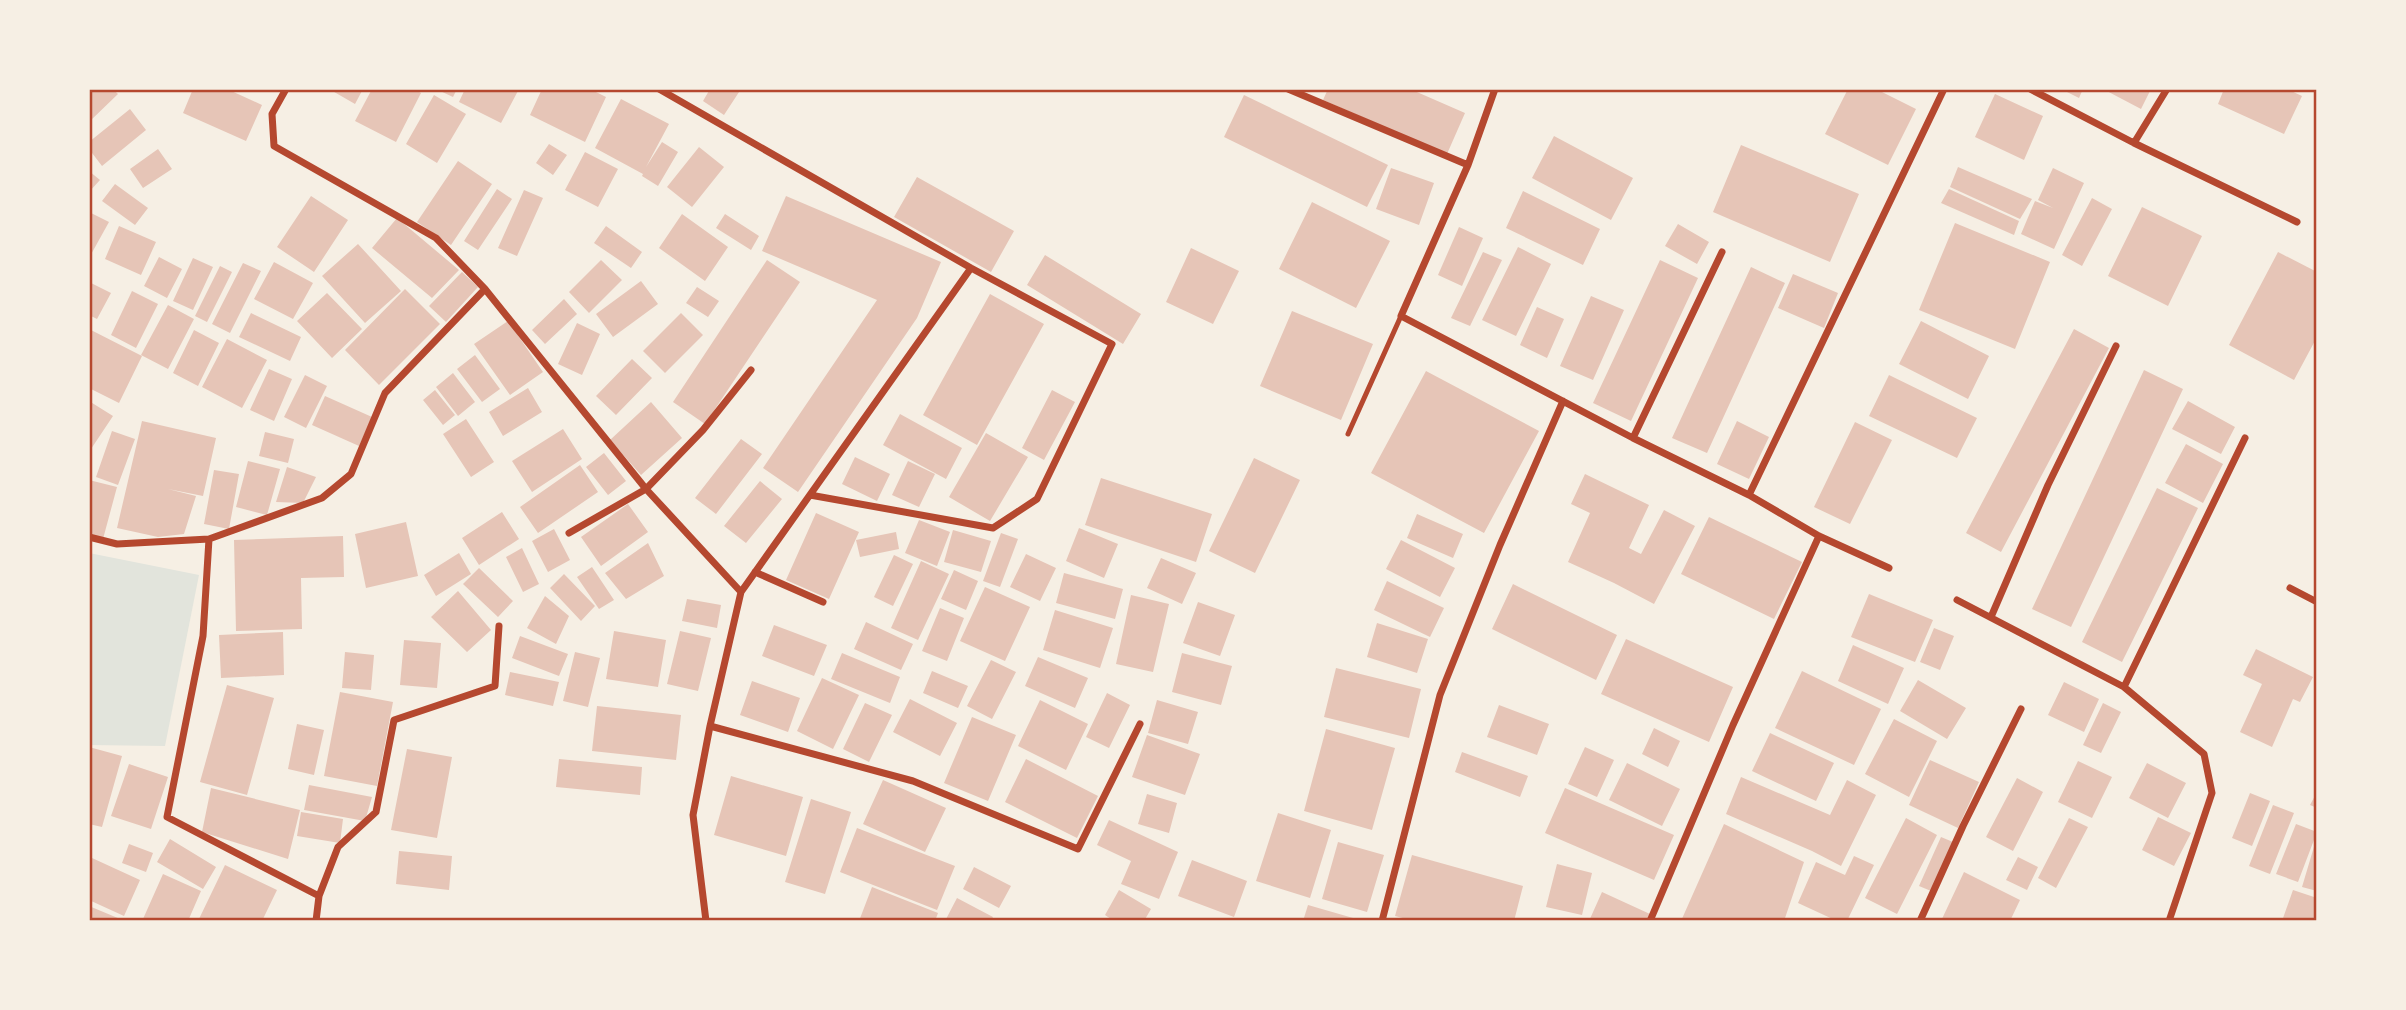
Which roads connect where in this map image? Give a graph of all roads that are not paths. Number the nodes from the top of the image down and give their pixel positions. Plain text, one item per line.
1 (286, 89) edge
2 (659, 89) edge
3 (1288, 89) edge
4 (1495, 89) edge
5 (1944, 89) edge
6 (2030, 89) edge
7 (2167, 89) edge
8 (674, 93) edge
9 (2134, 144) junction
10 (1468, 165) junction
11 (2297, 222) dead end
12 (1722, 252) dead end
13 (971, 268) junction
14 (485, 289) junction
15 (1401, 316) junction
16 (2116, 346) dead end
17 (751, 370) dead end
18 (1563, 401) junction
19 (1348, 434) dead end
20 (1633, 438) junction
21 (2245, 438) dead end
22 (646, 489) junction
23 (810, 495) junction
24 (1749, 495) junction
25 (569, 533) dead end
26 (1819, 536) junction
27 (89, 537) edge
28 (209, 539) junction
29 (1889, 568) dead end
30 (755, 572) junction
31 (2290, 587) dead end
32 (741, 592) junction
33 (1957, 600) dead end
34 (823, 602) dead end
35 (2317, 602) edge
36 (1991, 617) junction
37 (499, 626) dead end
38 (2124, 687) junction
39 (2021, 709) dead end
40 (1140, 724) dead end
41 (710, 726) junction
42 (318, 896) junction
43 (316, 921) edge
44 (706, 921) edge
45 (1382, 921) edge
46 (1650, 921) edge
47 (1920, 921) edge
48 (2169, 921) edge

1 - 14 street
2 - 8 street
3 - 10 street
4 - 10 street
5 - 24 street
6 - 9 street
7 - 9 street
8 - 13 street
9 - 11 street
10 - 15 street
12 - 20 street
13 - 23 street
13 - 23 street
14 - 22 street
14 - 28 street
15 - 18 street
15 - 19 lane
16 - 36 street
17 - 22 street
18 - 20 street
18 - 45 street
20 - 24 street
21 - 38 street
22 - 25 street
22 - 32 street
23 - 30 street
24 - 26 street
26 - 29 street
26 - 46 street
27 - 28 street
28 - 42 street
30 - 32 street
30 - 34 street
31 - 35 street
32 - 41 street
33 - 36 street
36 - 38 street
37 - 42 street
38 - 48 street
39 - 47 street
40 - 41 street
41 - 44 street
42 - 43 street

